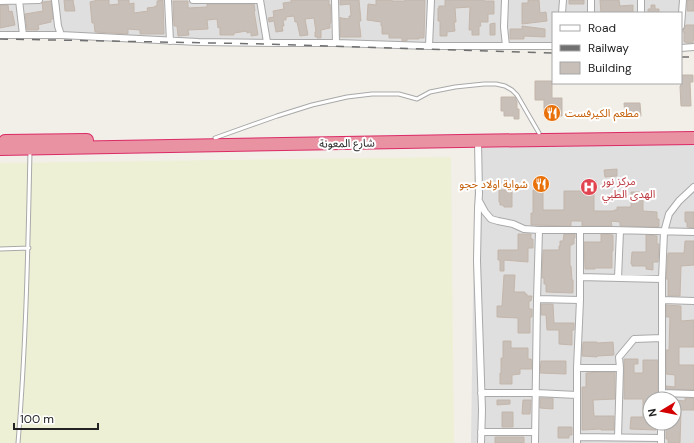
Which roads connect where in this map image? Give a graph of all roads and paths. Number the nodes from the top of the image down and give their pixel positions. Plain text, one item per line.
1 (19, 0) edge
2 (39, 0) edge
3 (55, 0) edge
4 (168, 0) edge
5 (193, 0) edge
6 (200, 0) edge
7 (260, 0) edge
8 (335, 0) edge
9 (431, 0) edge
10 (505, 0) edge
11 (563, 0) edge
12 (591, 0) edge
13 (641, 0) edge
14 (683, 0) edge
15 (0, 1) edge
16 (562, 12) edge
17 (591, 12) edge
18 (641, 12) edge
19 (682, 13) edge
20 (0, 35) edge
21 (23, 35) junction
22 (61, 35) junction
23 (170, 41) junction
24 (267, 42) junction
25 (336, 43) junction
26 (430, 46) junction
27 (506, 46) junction
28 (552, 46) edge
29 (694, 47) edge
30 (682, 48) edge
31 (694, 132) edge
32 (539, 133) junction
33 (215, 138) junction
34 (694, 138) edge
35 (0, 141) edge
36 (478, 141) junction
37 (0, 149) edge
38 (30, 149) junction
39 (694, 187) edge
40 (479, 200) junction
41 (539, 230) junction
42 (580, 230) junction
43 (620, 231) junction
44 (664, 232) junction
45 (694, 232) edge
46 (28, 248) junction
47 (0, 249) edge
48 (580, 277) junction
49 (618, 278) junction
50 (662, 278) junction
51 (537, 300) junction
52 (580, 300) junction
53 (662, 300) junction
54 (694, 301) edge
55 (662, 338) junction
56 (577, 368) junction
57 (620, 368) junction
58 (662, 391) edge
59 (481, 393) junction
60 (536, 393) junction
61 (694, 394) edge
62 (577, 395) junction
63 (682, 395) edge
64 (481, 432) junction
65 (535, 432) junction
66 (618, 437) junction
67 (577, 440) edge
68 (661, 440) edge
69 (18, 443) edge
70 (481, 443) edge
71 (535, 443) edge

1 - 2 street
1 - 15 street
1 - 21 street
3 - 22 street
4 - 23 street
5 - 6 street
6 - 7 street
7 - 24 street
8 - 25 street
9 - 26 street
10 - 27 street
11 - 16 street
12 - 17 street
13 - 18 street
14 - 19 street
20 - 21 street
21 - 22 street
22 - 23 street
23 - 24 street
24 - 25 street
25 - 26 street
26 - 27 street
27 - 28 street
29 - 30 street
31 - 32 highway, شارع المعونة
32 - 33 highway, شارع المعونة
32 - 33 lane
33 - 35 highway, شارع المعونة
34 - 36 highway, شارع المعونة
36 - 38 highway, شارع المعونة
36 - 40 street
37 - 38 highway, شارع المعونة
38 - 46 lane
39 - 44 street
40 - 41 street
40 - 59 street
41 - 42 street
41 - 51 street
42 - 43 street
42 - 48 street
43 - 44 street
43 - 49 street
44 - 45 street
44 - 50 street
46 - 47 lane
46 - 69 lane
48 - 49 street
48 - 52 street
49 - 50 street
50 - 53 street
51 - 52 street
51 - 60 street
52 - 56 street
53 - 54 street
53 - 55 street
55 - 57 street
55 - 58 street
56 - 57 street
56 - 62 street
57 - 66 street
59 - 60 street
59 - 64 street
60 - 62 street
60 - 65 street
61 - 63 street
62 - 67 street
64 - 65 street
64 - 70 street
65 - 71 street
66 - 67 street
66 - 68 street

